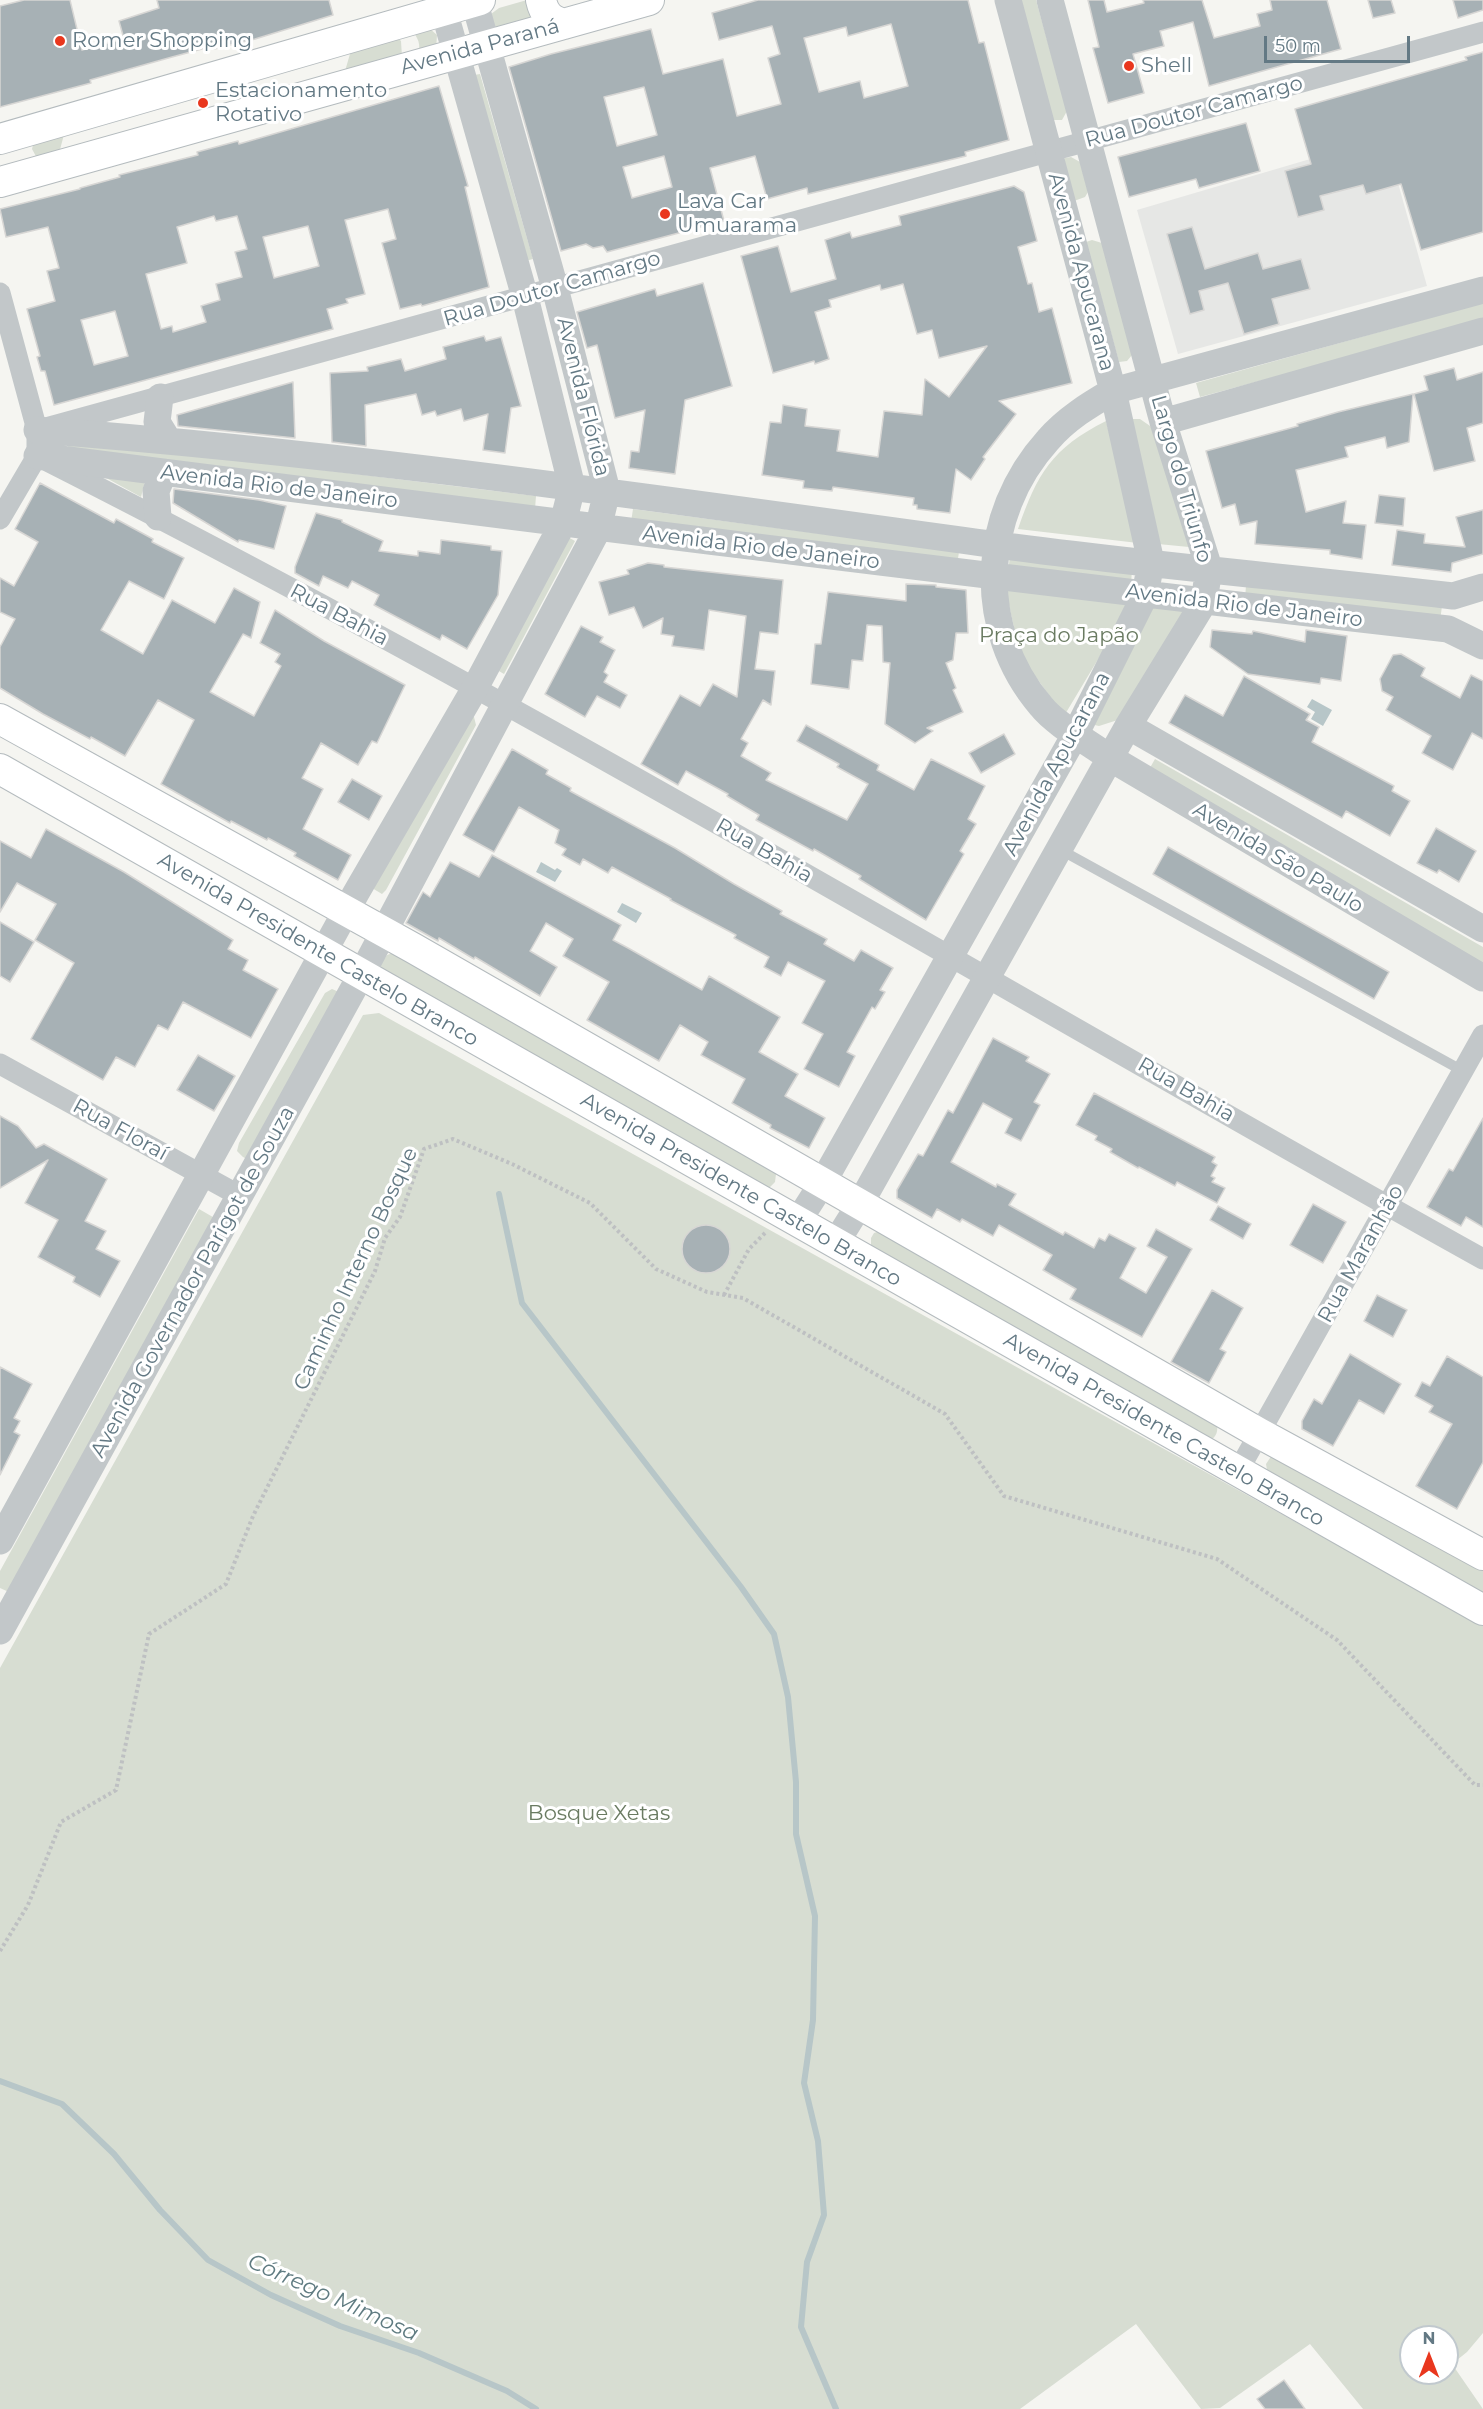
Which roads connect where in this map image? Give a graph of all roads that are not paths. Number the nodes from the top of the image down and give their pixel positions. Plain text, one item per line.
1 (476, 0) edge
2 (541, 0) edge
3 (649, 0) edge
4 (1008, 0) edge
5 (1050, 0) edge
6 (442, 5) edge
7 (564, 24) junction
8 (388, 26) junction
9 (1483, 32) edge
10 (487, 46) junction
11 (456, 54) junction
12 (401, 69) junction
13 (36, 129) junction
14 (0, 139) edge
15 (1088, 141) junction
16 (1048, 152) junction
17 (44, 170) junction
18 (0, 182) edge
19 (1111, 227) junction
20 (1072, 238) junction
21 (555, 288) junction
22 (1483, 290) edge
23 (0, 293) edge
24 (525, 297) junction
25 (1483, 331) edge
26 (1152, 381) junction
27 (1113, 391) junction
28 (160, 397) junction
29 (1163, 422) junction
30 (168, 440) junction
31 (37, 443) junction
32 (164, 472) junction
33 (572, 487) junction
34 (607, 491) junction
35 (158, 517) junction
36 (0, 519) edge
37 (563, 523) junction
38 (598, 529) junction
39 (995, 545) junction
40 (1151, 562) junction
41 (1209, 568) junction
42 (993, 575) junction
43 (1483, 587) edge
44 (1145, 595) junction
45 (1453, 596) junction
46 (1204, 602) junction
47 (1448, 629) junction
48 (1483, 646) edge
49 (475, 688) junction
50 (504, 703) junction
51 (0, 719) edge
52 (1128, 726) junction
53 (1076, 733) junction
54 (1110, 758) junction
55 (0, 769) edge
56 (1059, 848) junction
57 (347, 911) junction
58 (1483, 929) edge
59 (384, 932) junction
60 (324, 953) junction
61 (951, 957) junction
62 (361, 975) junction
63 (987, 976) junction
64 (1483, 978) edge
65 (1483, 1035) edge
66 (0, 1064) edge
67 (1463, 1071) junction
68 (203, 1175) junction
69 (823, 1182) junction
70 (240, 1196) junction
71 (860, 1204) junction
72 (1388, 1206) junction
73 (791, 1217) junction
74 (835, 1244) junction
75 (1483, 1259) edge
76 (1259, 1433) junction
77 (1238, 1471) junction
78 (0, 1540) edge
79 (1483, 1555) edge
80 (1483, 1610) edge
81 (1, 1623) edge

1 - 6 main road
1 - 10 street, Avenida Flórida
2 - 7 main road
3 - 7 main road, Avenida Paraná
4 - 16 street, Avenida Apucarana
5 - 15 street, Avenida Apucarana
6 - 8 main road
6 - 11 street, Avenida Flórida
7 - 10 main road, Avenida Paraná
8 - 12 main road
8 - 13 main road
9 - 15 street, Rua Doutor Camargo
10 - 11 main road, Avenida Paraná
10 - 21 street, Avenida Flórida
11 - 12 main road, Avenida Paraná
11 - 24 street, Avenida Flórida
12 - 17 main road, Avenida Paraná
13 - 14 main road
13 - 17 main road
15 - 16 street, Rua Doutor Camargo
15 - 19 street, Avenida Apucarana
16 - 20 street, Avenida Apucarana
16 - 21 street, Rua Doutor Camargo
17 - 18 main road, Avenida Paraná
19 - 20 street
19 - 26 street, Avenida Apucarana
20 - 27 street, Avenida Apucarana
21 - 24 street, Rua Doutor Camargo
21 - 34 street, Avenida Flórida
22 - 26 street
23 - 31 street
24 - 28 street, Rua Doutor Camargo
24 - 33 street, Avenida Flórida
25 - 29 street
26 - 27 street, Largo do Triunfo
26 - 29 street, Largo do Triunfo
27 - 29 street
27 - 39 street, Largo do Triunfo
27 - 40 street, Avenida Apucarana
28 - 30 street
28 - 31 street, Rua Doutor Camargo
29 - 41 street, Largo do Triunfo
30 - 31 street, Avenida Rio de Janeiro
30 - 33 street, Avenida Rio de Janeiro
31 - 32 street, Avenida Rio de Janeiro
31 - 35 street, Rua Bahia
31 - 36 street
32 - 35 street
32 - 37 street, Avenida Rio de Janeiro
33 - 34 street, Avenida Rio de Janeiro
33 - 37 street, Avenida Flórida
34 - 38 street, Avenida Flórida
34 - 39 street, Avenida Rio de Janeiro
35 - 49 street, Rua Bahia
37 - 38 street, Avenida Rio de Janeiro
37 - 49 street, Avenida Flórida
38 - 42 street, Avenida Rio de Janeiro
38 - 50 street, Avenida Flórida
39 - 40 street, Avenida Rio de Janeiro
39 - 42 street, Largo do Triunfo
40 - 41 street, Avenida Rio de Janeiro
40 - 44 street, Avenida Apucarana
41 - 45 street, Avenida Rio de Janeiro
41 - 46 street, Largo do Triunfo
42 - 44 street, Avenida Rio de Janeiro
42 - 53 street, Largo do Triunfo
43 - 45 street, Avenida Rio de Janeiro
44 - 46 street, Avenida Rio de Janeiro
44 - 53 street, Avenida Apucarana
45 - 47 street
46 - 47 street, Avenida Rio de Janeiro
46 - 52 street, Largo do Triunfo
47 - 48 street, Avenida Rio de Janeiro
49 - 50 street, Rua Bahia
49 - 57 street, Avenida Flórida
50 - 59 street, Avenida Flórida
50 - 61 street, Rua Bahia
51 - 57 main road
52 - 53 street
52 - 54 street, Avenida Apucarana
52 - 58 street, Avenida São Paulo
53 - 54 street, Avenida São Paulo
53 - 61 street, Avenida Apucarana
54 - 56 street, Avenida Apucarana
54 - 64 street, Avenida São Paulo
55 - 60 main road, Avenida Presidente Castelo Branco
56 - 63 street, Avenida Apucarana
56 - 67 lane
57 - 59 main road
57 - 60 street, Avenida Governador Parigot de Souza
59 - 62 street, Avenida Governador Parigot de Souza
59 - 69 main road
60 - 62 main road, Avenida Presidente Castelo Branco
60 - 68 street, Avenida Governador Parigot de Souza
61 - 63 street, Rua Bahia
61 - 69 street, Avenida Apucarana
62 - 70 street, Avenida Governador Parigot de Souza
62 - 73 main road, Avenida Presidente Castelo Branco
63 - 71 street, Avenida Apucarana
63 - 72 street, Rua Bahia
65 - 67 street, Rua Maranhão
66 - 68 street, Rua Floraí
67 - 72 street, Rua Maranhão
68 - 70 street, Rua Floraí
68 - 78 street, Avenida Governador Parigot de Souza
69 - 71 main road
69 - 73 street, Avenida Apucarana
70 - 81 street, Avenida Governador Parigot de Souza
71 - 74 street, Avenida Apucarana
71 - 76 main road
72 - 75 street, Rua Bahia
72 - 76 street, Rua Maranhão
73 - 74 main road, Avenida Presidente Castelo Branco
74 - 77 main road, Avenida Presidente Castelo Branco
76 - 77 street, Rua Maranhão
76 - 79 main road
77 - 80 main road, Avenida Presidente Castelo Branco

